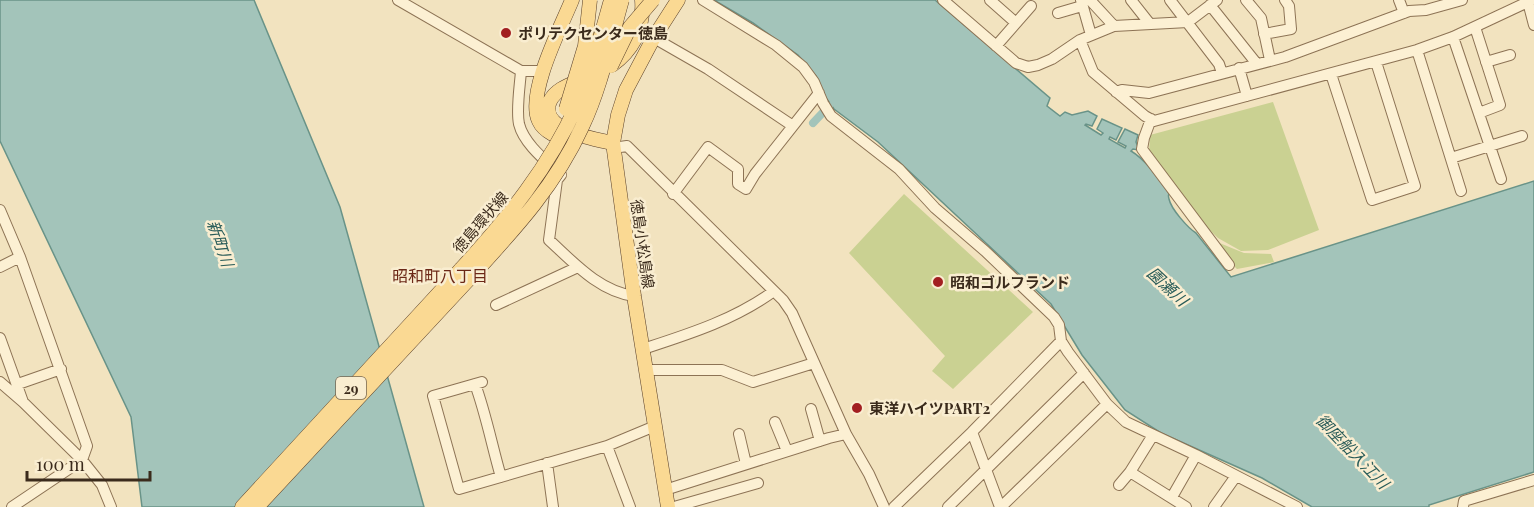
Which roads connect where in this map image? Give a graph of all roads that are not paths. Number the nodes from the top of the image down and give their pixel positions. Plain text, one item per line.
1 (398, 0) edge
2 (572, 0) edge
3 (590, 0) edge
4 (611, 0) edge
5 (622, 0) edge
6 (642, 0) edge
7 (653, 0) edge
8 (678, 0) edge
9 (703, 0) edge
10 (943, 0) edge
11 (990, 0) edge
12 (1131, 0) edge
13 (1170, 0) edge
14 (1245, 0) edge
15 (1285, 0) edge
16 (1399, 0) edge
17 (1462, 0) edge
18 (1530, 1) edge
19 (1085, 2) edge
20 (1214, 2) edge
21 (1031, 6) dead end
22 (1058, 13) dead end
23 (1404, 13) junction
24 (1188, 22) junction
25 (1016, 23) junction
26 (1150, 24) junction
27 (1534, 25) edge
28 (1114, 26) junction
29 (1475, 27) junction
30 (1264, 34) junction
31 (1085, 37) junction
32 (1454, 37) junction
33 (654, 38) junction
34 (996, 46) junction
35 (1417, 50) junction
36 (1510, 55) dead end
37 (1270, 60) junction
38 (1376, 62) junction
39 (1486, 62) junction
40 (1257, 64) junction
41 (1239, 68) junction
42 (521, 71) junction
43 (543, 71) junction
44 (1222, 72) junction
45 (1331, 74) junction
46 (1116, 92) junction
47 (1247, 96) junction
48 (821, 98) junction
49 (1479, 113) junction
50 (1151, 119) junction
51 (583, 126) junction
52 (793, 126) junction
53 (1522, 136) dead end
54 (613, 146) junction
55 (1490, 146) junction
56 (1451, 158) junction
57 (1501, 178) dead end
58 (1461, 191) dead end
59 (674, 194) junction
60 (521, 199) junction
61 (0, 210) edge
62 (21, 257) junction
63 (1229, 265) dead end
64 (0, 267) edge
65 (578, 267) junction
66 (774, 291) junction
67 (634, 296) junction
68 (496, 305) dead end
69 (0, 338) edge
70 (1061, 341) junction
71 (642, 349) junction
72 (814, 363) junction
73 (61, 369) junction
74 (646, 370) junction
75 (1084, 373) junction
76 (0, 382) edge
77 (18, 384) junction
78 (23, 402) junction
79 (1107, 404) junction
80 (811, 408) dead end
81 (775, 423) dead end
82 (655, 426) junction
83 (972, 432) junction
84 (739, 434) dead end
85 (846, 434) junction
86 (1153, 435) junction
87 (820, 441) junction
88 (607, 446) junction
89 (787, 451) junction
90 (1196, 455) junction
91 (82, 460) junction
92 (548, 463) junction
93 (746, 464) junction
94 (985, 469) junction
95 (1130, 472) junction
96 (1236, 476) junction
97 (501, 477) junction
98 (1534, 480) edge
99 (758, 483) dead end
100 (1119, 485) dead end
101 (665, 490) junction
102 (1276, 496) junction
103 (1172, 498) junction
104 (12, 507) edge
105 (111, 507) edge
106 (242, 507) edge
107 (257, 507) edge
108 (553, 507) edge
109 (630, 507) edge
110 (668, 507) edge
111 (674, 507) edge
112 (884, 507) edge
113 (894, 507) edge
114 (948, 507) edge
115 (1001, 507) edge
116 (1186, 507) edge
117 (1214, 507) edge
118 (1269, 507) edge
119 (1297, 507) edge
120 (1463, 507) edge

1 - 42 street
2 - 43 main road
3 - 60 main road, bridge
4 - 60 main road, 徳島環状線 / 29, bridge
5 - 51 main road, 徳島環状線 / 29, bridge
6 - 54 main road
7 - 51 main road, bridge
8 - 33 main road, 徳島小松島線
9 - 48 street
10 - 34 street
11 - 25 street
12 - 26 street
13 - 24 street
14 - 30 street
15 - 30 street
16 - 23 street
17 - 23 street
18 - 27 street
18 - 29 street
19 - 22 street
19 - 28 street
19 - 31 street
20 - 24 street
20 - 40 street
21 - 25 street
23 - 37 street
24 - 26 street
24 - 44 street
25 - 34 street
26 - 28 street
28 - 31 street
29 - 32 street
29 - 39 street
30 - 37 street
31 - 34 street
31 - 46 street
32 - 35 street
32 - 49 street
33 - 52 street
33 - 54 main road, 徳島小松島線
35 - 38 street
35 - 56 street
36 - 39 street
37 - 40 street
38 - 45 street
38 - 45 street
39 - 49 street
40 - 41 street
41 - 44 street
41 - 47 street
42 - 43 street
42 - 65 street
43 - 54 main road
44 - 46 street
45 - 47 street
46 - 50 street
47 - 50 street
48 - 52 street
48 - 70 street
49 - 55 street
50 - 63 street
51 - 107 main road, 徳島環状線 / 29, bridge
52 - 59 street
53 - 55 street
54 - 59 street
54 - 67 main road, 徳島小松島線
55 - 56 street
55 - 57 street
56 - 58 street
59 - 66 street
60 - 106 main road, 徳島環状線 / 29, bridge
61 - 62 street
62 - 64 street
62 - 73 street
65 - 67 street
65 - 68 street
66 - 71 street
66 - 72 street
67 - 71 main road, 徳島小松島線
69 - 77 street
70 - 75 street
70 - 83 street
71 - 74 main road, 徳島小松島線
72 - 74 street
72 - 85 street
73 - 77 street
73 - 91 street
74 - 82 main road, 徳島小松島線
75 - 79 street
75 - 94 street
76 - 78 street
77 - 78 street
78 - 91 street
79 - 86 street
79 - 115 street
80 - 87 street
81 - 89 street
82 - 88 street
82 - 101 main road, 徳島小松島線
83 - 94 street
83 - 113 street
84 - 93 street
85 - 87 street
85 - 112 street
86 - 90 street
86 - 95 street
87 - 89 street
88 - 92 street
88 - 109 street
89 - 93 street
90 - 96 street
90 - 103 street
91 - 104 street
91 - 105 street
92 - 97 street
92 - 108 street
93 - 101 street
94 - 114 street
94 - 115 street
95 - 100 street
95 - 103 street
96 - 102 street
96 - 117 street
97 - 97 street
98 - 120 street
99 - 111 street
101 - 110 main road, 徳島小松島線
102 - 118 street
102 - 119 street
103 - 116 street

